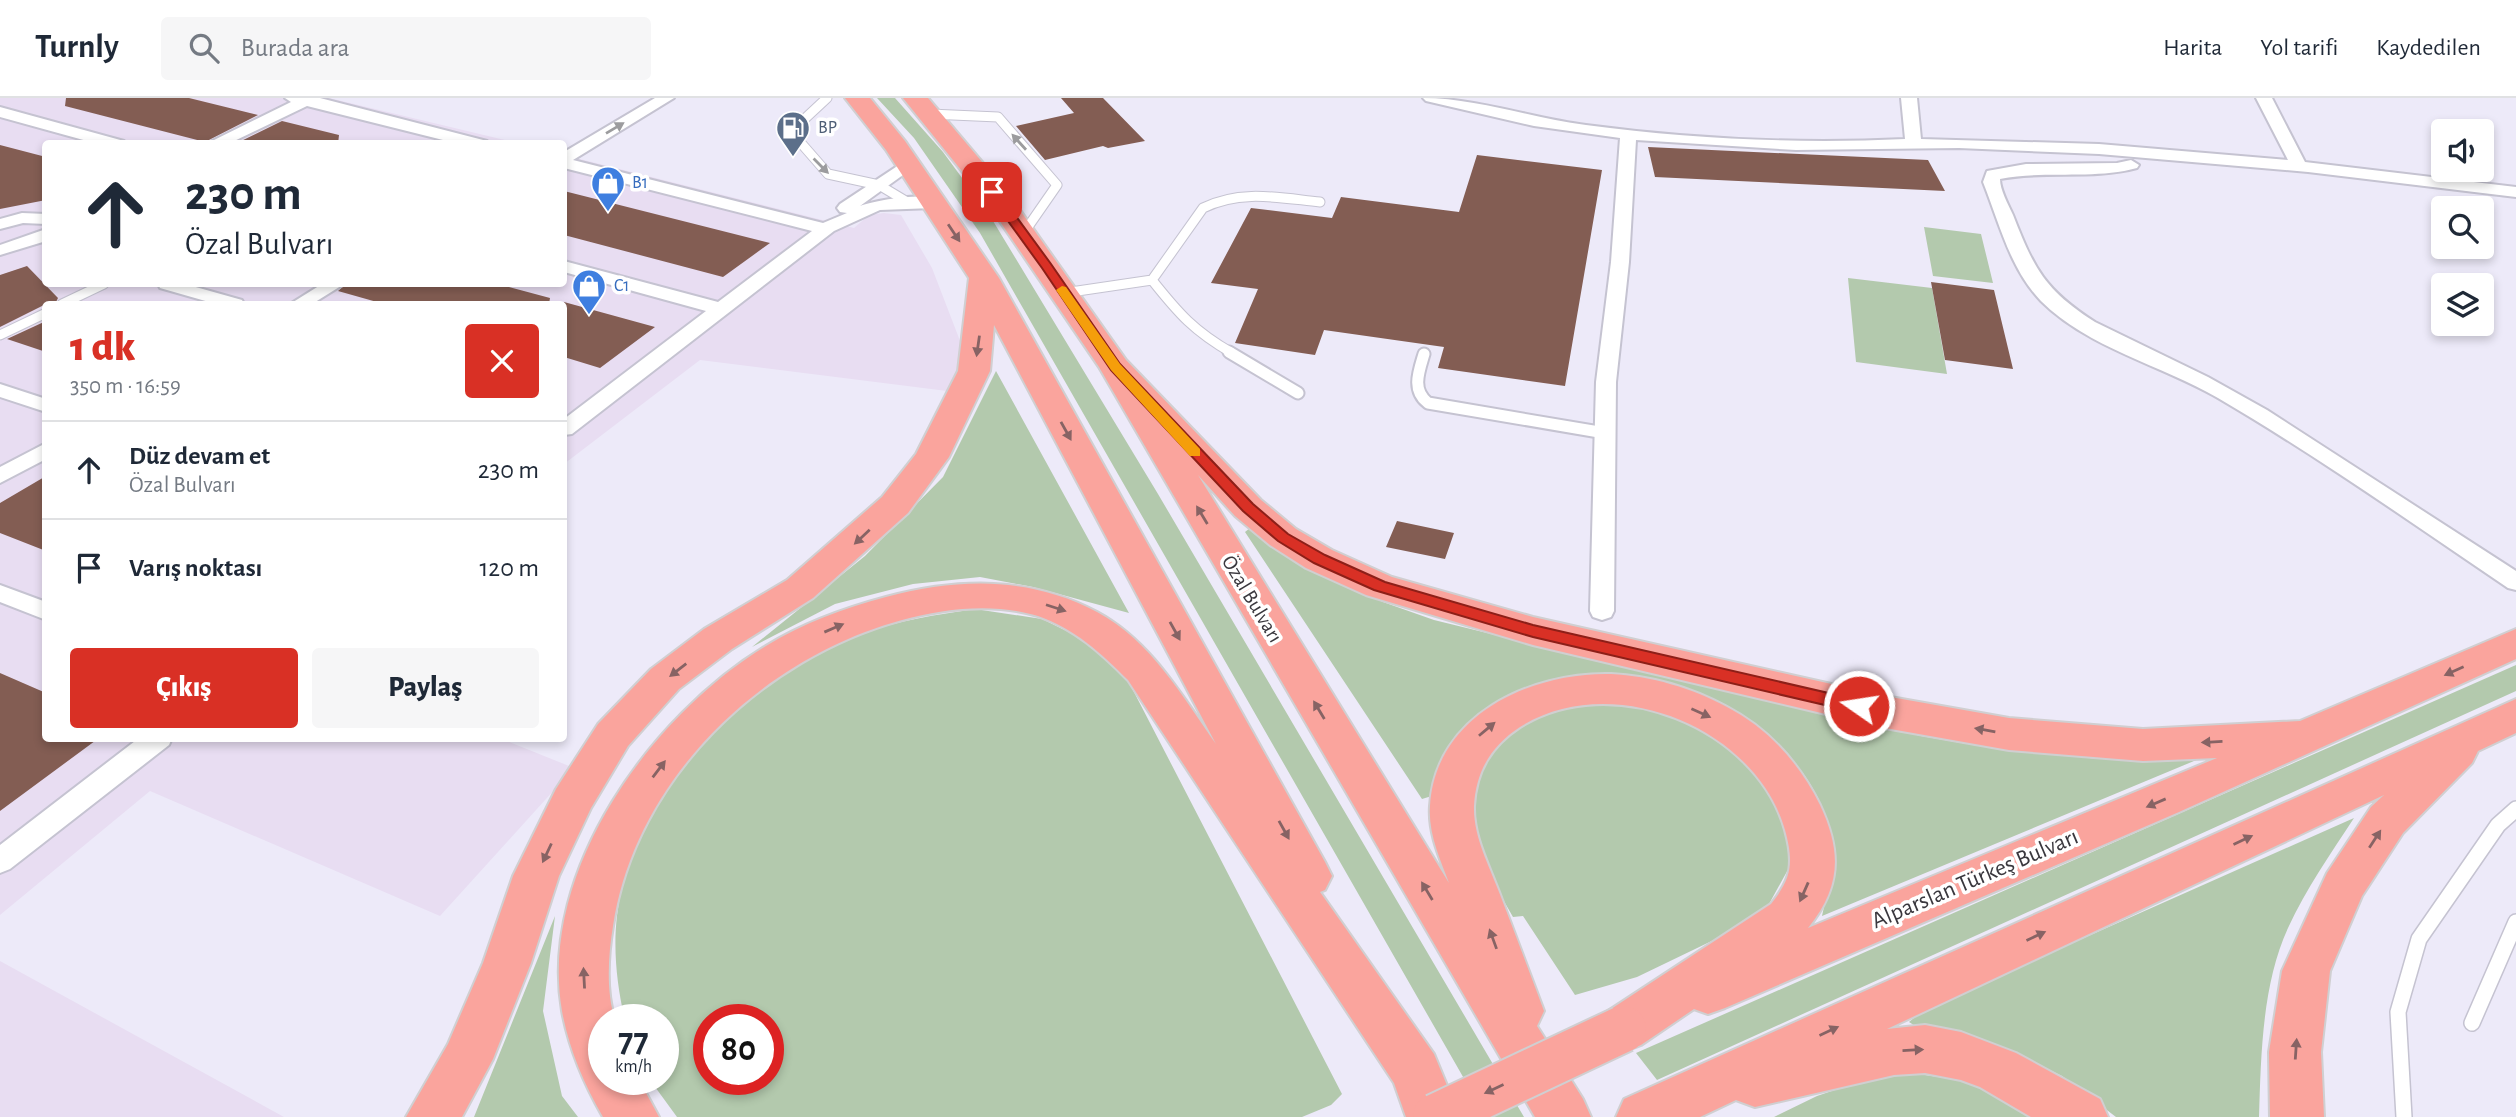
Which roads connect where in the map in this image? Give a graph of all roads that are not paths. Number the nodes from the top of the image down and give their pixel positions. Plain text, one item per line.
1 (640, 98) edge
2 (666, 98) edge
3 (827, 98) edge
4 (857, 98) edge
5 (1431, 98) edge
6 (1909, 98) edge
7 (2264, 98) edge
8 (300, 99) edge
9 (1478, 104) edge
10 (923, 106) edge
11 (0, 112) edge
12 (1628, 136) junction
13 (103, 140) edge
14 (203, 140) edge
15 (222, 140) edge
16 (465, 140) edge
17 (567, 141) edge
18 (1914, 144) junction
19 (2138, 154) junction
20 (567, 159) edge
21 (567, 162) edge
22 (2300, 167) junction
23 (894, 175) junction
24 (2516, 192) edge
25 (1320, 202) dead end
26 (921, 203) junction
27 (0, 224) edge
28 (42, 228) edge
29 (827, 228) junction
30 (1023, 234) junction
31 (4, 251) edge
32 (567, 266) edge
33 (985, 278) junction
34 (1152, 280) junction
35 (98, 287) edge
36 (177, 287) edge
37 (330, 287) edge
38 (1064, 293) junction
39 (68, 301) edge
40 (225, 301) edge
41 (304, 301) edge
42 (721, 309) junction
43 (42, 315) edge
44 (0, 335) edge
45 (1424, 354) dead end
46 (1115, 367) junction
47 (0, 390) edge
48 (1298, 393) dead end
49 (42, 405) edge
50 (567, 405) edge
51 (587, 411) junction
52 (567, 427) edge
53 (1605, 433) junction
54 (42, 452) edge
55 (0, 477) edge
56 (2516, 582) edge
57 (0, 593) edge
58 (42, 610) edge
59 (1602, 611) dead end
60 (2516, 643) edge
61 (2496, 724) edge
62 (2305, 737) junction
63 (154, 742) edge
64 (2516, 809) edge
65 (0, 861) edge
66 (2516, 922) edge
67 (588, 1009) edge
68 (2472, 1023) dead end
69 (1623, 1029) junction
70 (619, 1095) edge
71 (1431, 1106) edge
72 (1661, 1109) edge
73 (1561, 1110) edge
74 (433, 1117) edge
75 (632, 1117) edge
76 (2081, 1117) edge
77 (2297, 1117) edge
78 (2404, 1117) edge

1 - 17 street
20 -> 2 street
3 -> 23 lane
4 - 23 highway
5 - 9 street
6 - 18 street
7 - 22 street
8 - 14 street
8 - 15 street
8 - 16 street
9 - 12 street
10 - 30 highway, Özal Bulvarı
30 -> 10 lane
11 - 13 street
12 - 18 street
12 - 53 street
18 - 19 street
19 - 22 street
19 - 56 street
21 - 29 street
22 - 24 street
23 - 26 highway
23 - 29 street
25 - 34 lane
26 - 29 street
26 -> 33 highway
27 - 28 street
28 - 31 street
29 - 42 street
30 - 38 highway, Özal Bulvarı
32 - 42 street
33 -> 71 highway
33 -> 74 highway
34 - 38 lane
34 - 48 lane
35 - 39 lane
36 - 40 street
37 - 41 street
38 - 46 highway, Özal Bulvarı
42 - 51 street
43 - 44 lane
45 - 53 lane
62 -> 46 highway
73 -> 46 highway, Özal Bulvarı
47 - 49 street
50 - 51 street
51 - 52 street
53 - 59 street
54 - 55 street
57 - 58 street
60 -> 62 highway, Alparslan Türkeş Bulvarı
72 -> 61 highway
77 -> 61 highway
62 -> 69 highway, Alparslan Türkeş Bulvarı
63 - 65 street
64 - 78 lane
66 - 68 lane
67 -> 71 highway
69 -> 71 highway, Alparslan Türkeş Bulvarı, bridge
73 -> 69 highway
70 - 75 highway
72 -> 76 highway

